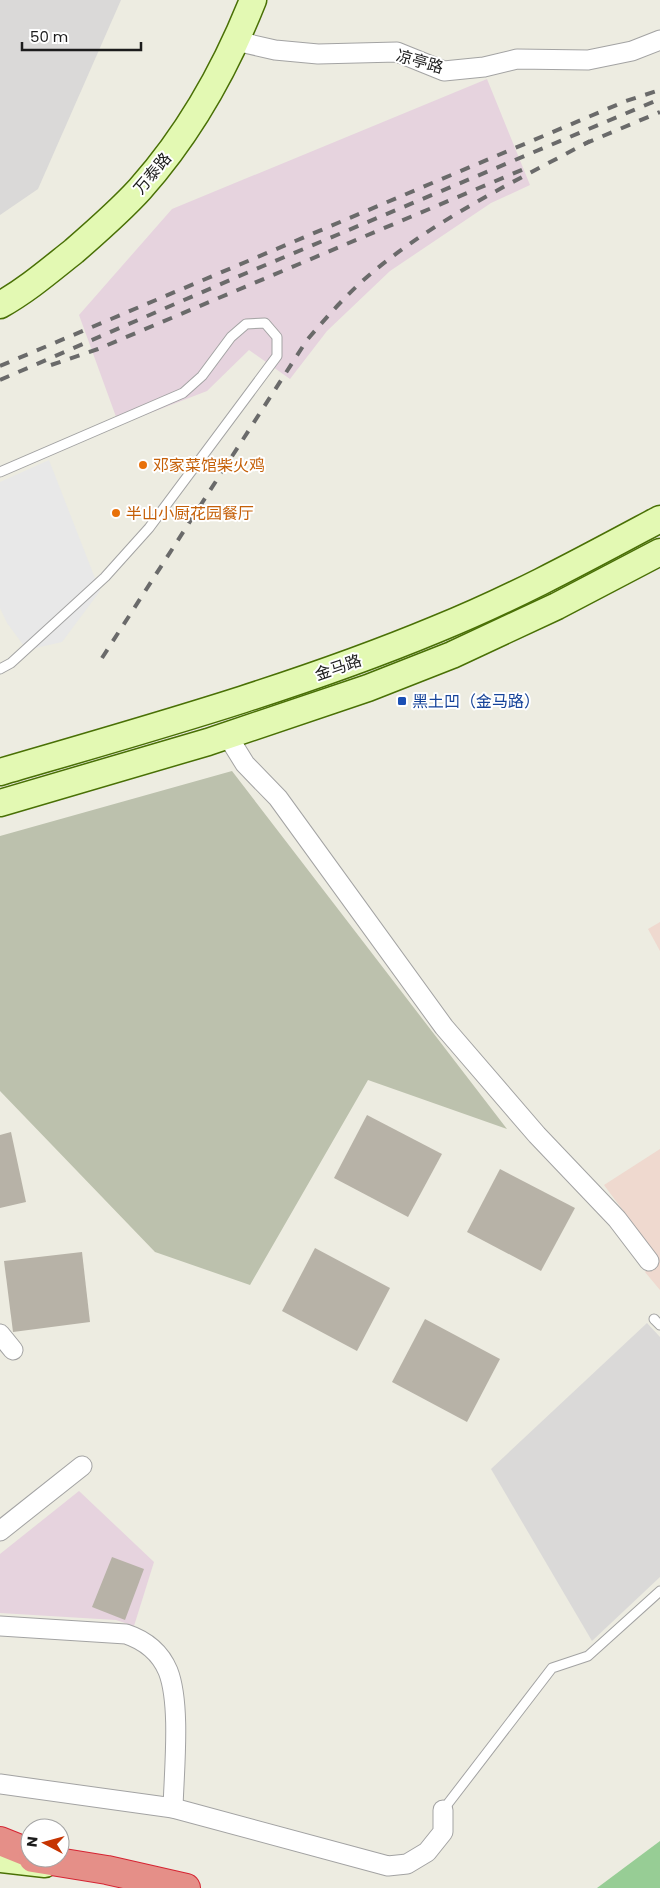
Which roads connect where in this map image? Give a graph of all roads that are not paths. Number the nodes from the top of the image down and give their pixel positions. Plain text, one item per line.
1 (240, 0) edge
2 (253, 0) edge
3 (660, 40) edge
4 (236, 41) junction
5 (0, 291) edge
6 (0, 305) edge
7 (0, 472) edge
8 (660, 519) edge
9 (660, 552) edge
10 (0, 670) edge
11 (227, 735) junction
12 (0, 772) edge
13 (0, 803) edge
14 (649, 1261) dead end
15 (0, 1334) edge
16 (13, 1350) dead end
17 (82, 1466) dead end
18 (0, 1531) edge
19 (660, 1591) edge
20 (0, 1626) edge
21 (0, 1784) edge
22 (173, 1808) junction
23 (443, 1810) joint
24 (0, 1841) edge
25 (20, 1850) edge
26 (0, 1854) edge
27 (20, 1856) edge
28 (0, 1859) edge
29 (70, 1863) edge
30 (168, 1888) edge
31 (186, 1888) edge

1 - 5 main road, 万泰路
2 - 4 main road, 万泰路
3 - 4 street, 凉亭路
4 - 6 main road, 万泰路
7 - 10 lane
8 - 12 main road, 金马路
9 - 11 main road, 金马路
11 - 13 main road, 金马路
11 - 14 street
15 - 16 street
17 - 18 street
19 - 23 lane
20 - 22 street
21 - 22 street
22 - 23 street
24 - 25 highway
26 - 27 highway
28 - 30 main road
29 - 31 highway

